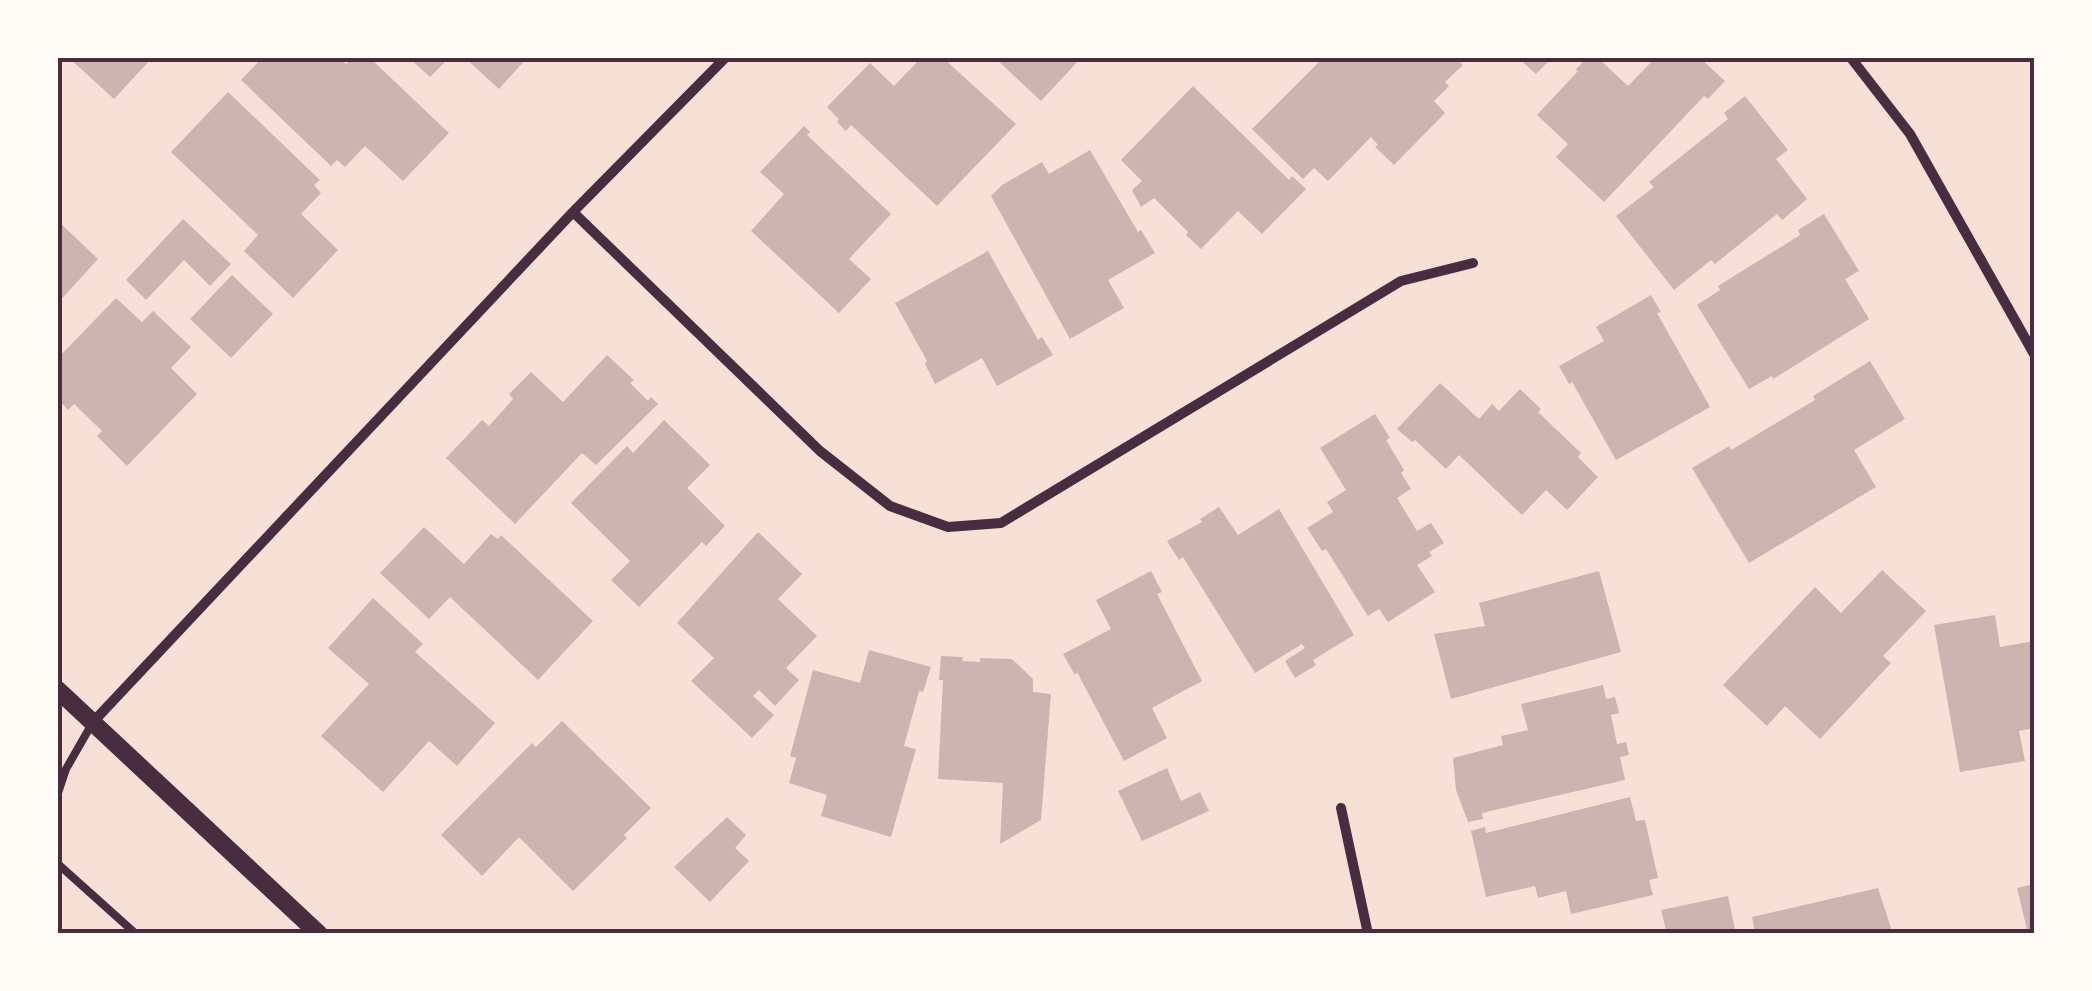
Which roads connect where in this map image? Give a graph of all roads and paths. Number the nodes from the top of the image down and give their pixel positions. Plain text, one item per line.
1 (725, 58) edge
2 (1850, 58) edge
3 (573, 212) junction
4 (1473, 264) dead end
5 (2034, 354) edge
6 (58, 690) edge
7 (93, 722) junction
8 (58, 793) edge
9 (1341, 808) dead end
10 (58, 864) edge
11 (136, 934) edge
12 (319, 934) edge
13 (1368, 934) edge

1 - 3 street
2 - 5 street
3 - 4 street
3 - 7 street
6 - 7 street
7 - 8 lane
7 - 12 street
9 - 13 street
10 - 11 lane

